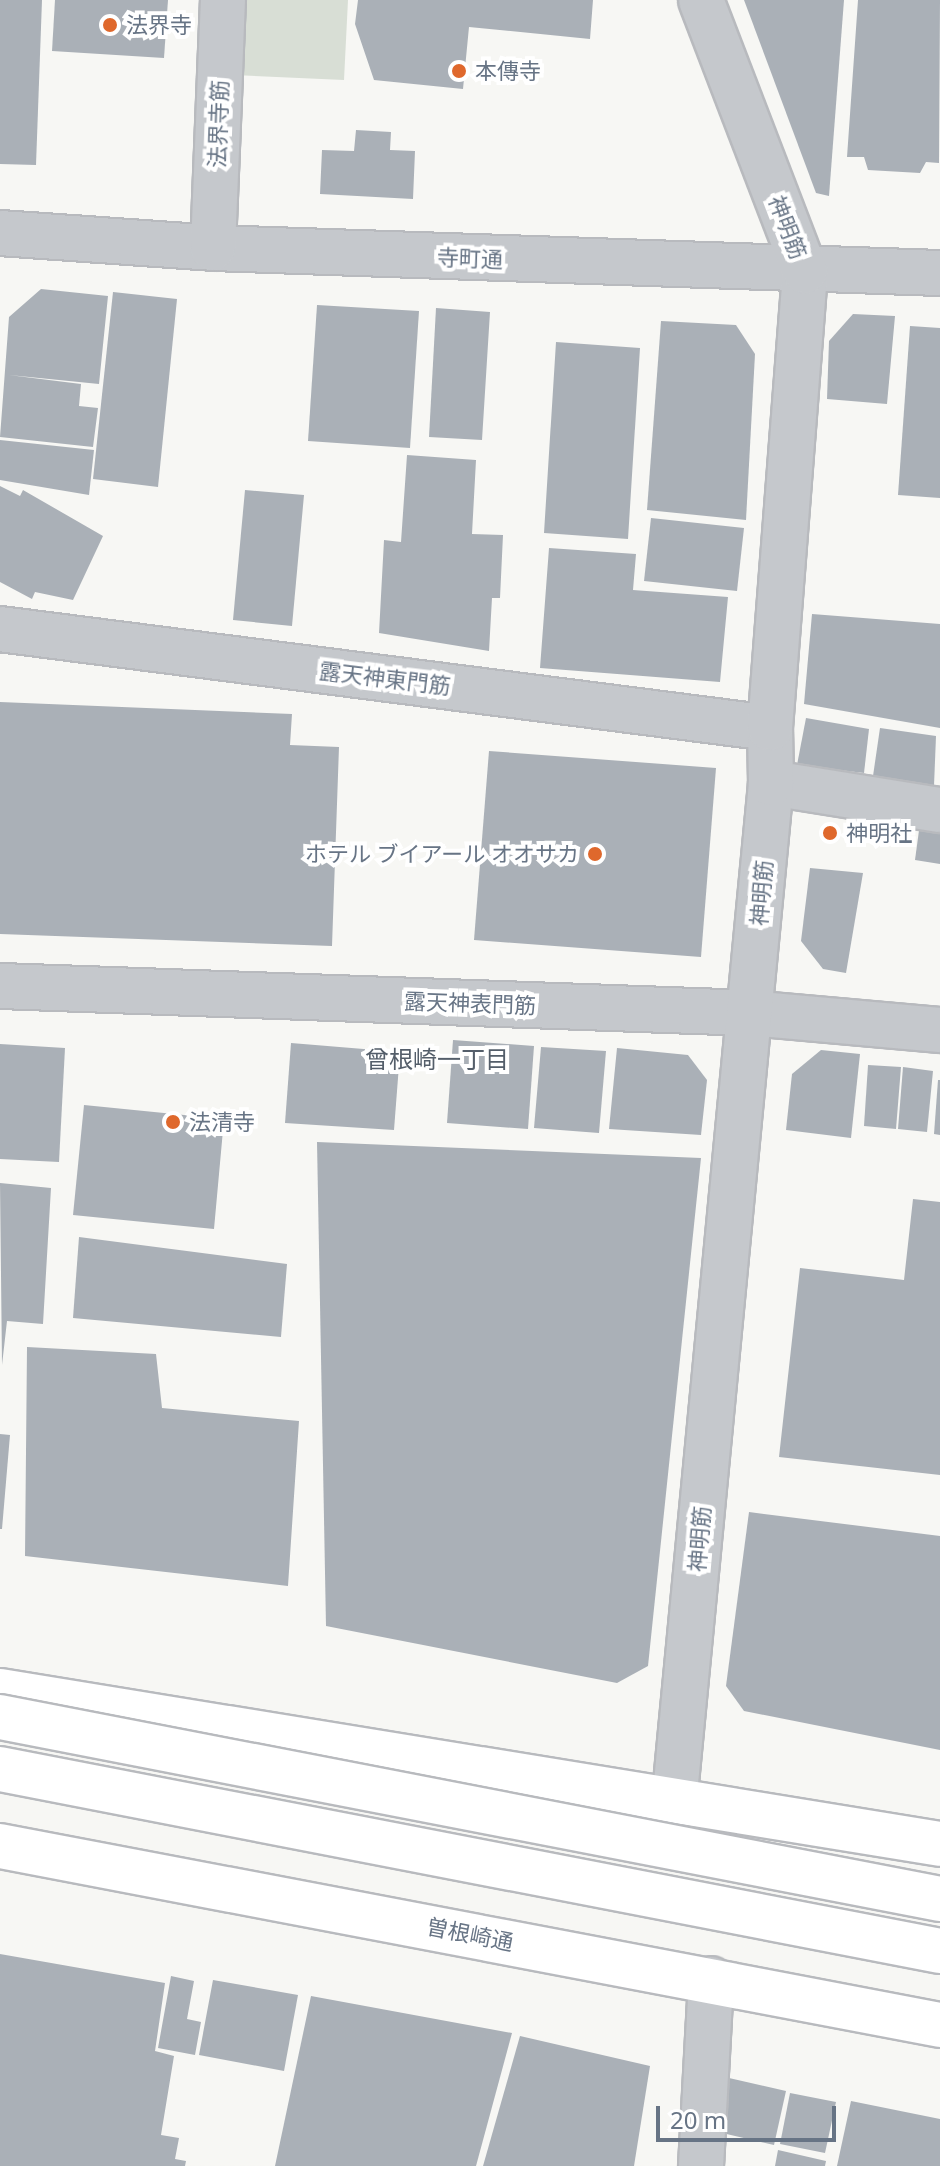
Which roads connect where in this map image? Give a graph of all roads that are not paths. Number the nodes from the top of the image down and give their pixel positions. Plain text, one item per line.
1 (223, 0) edge
2 (701, 0) edge
3 (0, 233) edge
4 (213, 248) junction
5 (805, 271) junction
6 (940, 273) edge
7 (0, 629) edge
8 (770, 728) junction
9 (771, 783) junction
10 (940, 810) edge
11 (0, 986) edge
12 (750, 1013) junction
13 (940, 1030) edge
14 (0, 1691) edge
15 (0, 1717) edge
16 (0, 1769) edge
17 (674, 1804) junction
18 (940, 1844) edge
19 (0, 1846) edge
20 (940, 1899) edge
21 (940, 1951) edge
22 (711, 1979) junction
23 (940, 2025) edge
24 (701, 2166) edge

1 - 4 street, 法界寺筋
2 - 5 street, 神明筋
3 - 4 street, 寺町通
4 - 5 street, 寺町通
5 - 6 street, 寺町通
5 - 8 street, 神明筋
7 - 8 street, 露天神東門筋
8 - 9 street, 神明筋
9 - 10 street
9 - 12 street, 神明筋
11 - 12 street, 露天神表門筋
12 - 13 street, 露天神表門筋
12 - 17 street, 神明筋
14 - 17 highway
15 - 20 highway, bridge
16 - 21 highway, bridge
17 - 18 highway
19 - 22 highway, 曽根崎通
22 - 23 highway, 曽根崎通
22 - 24 street

